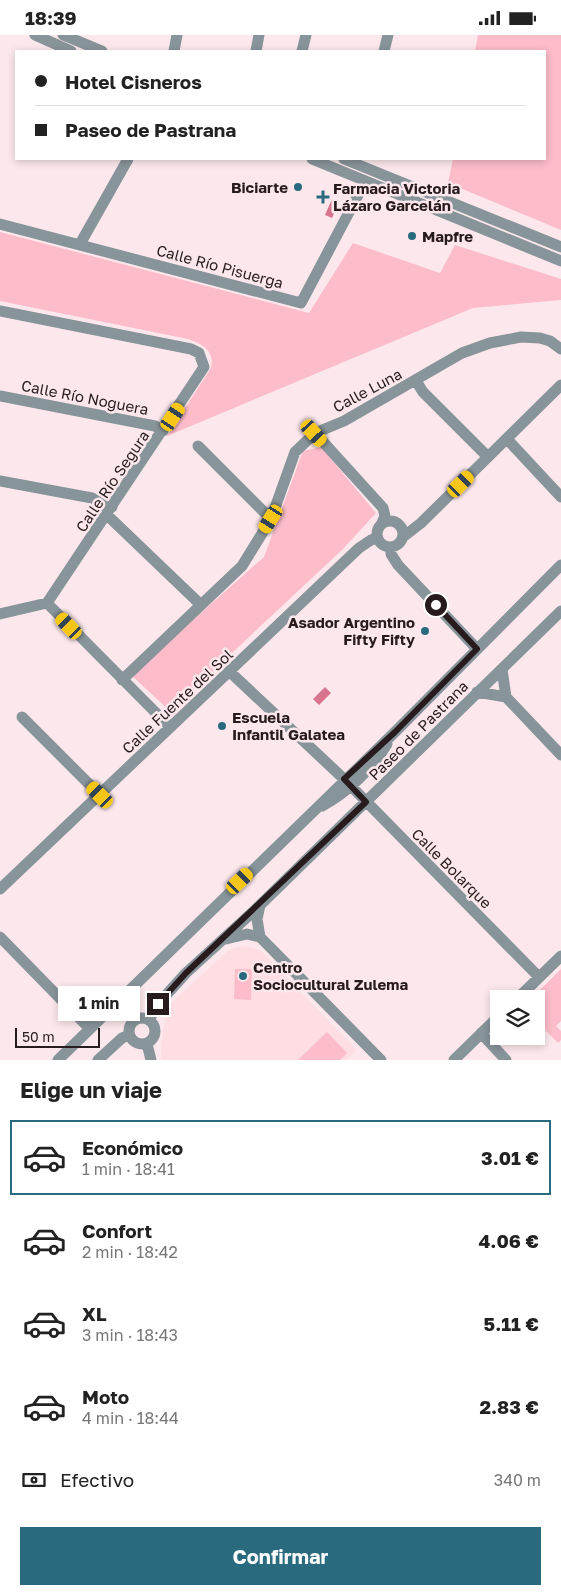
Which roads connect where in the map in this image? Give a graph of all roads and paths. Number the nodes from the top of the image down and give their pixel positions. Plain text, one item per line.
1 (35, 35) edge
2 (63, 35) edge
3 (177, 35) edge
4 (259, 35) edge
5 (306, 35) edge
6 (388, 35) edge
7 (69, 50) edge
8 (100, 50) edge
9 (174, 50) edge
10 (256, 50) edge
11 (302, 50) edge
12 (384, 50) edge
13 (127, 160) edge
14 (314, 160) edge
15 (360, 162) edge
16 (365, 182) junction
17 (0, 224) edge
18 (80, 244) junction
19 (561, 247) edge
20 (561, 261) edge
21 (0, 311) edge
22 (561, 349) edge
23 (416, 381) junction
24 (561, 385) edge
25 (0, 396) edge
26 (163, 431) junction
27 (314, 433) junction
28 (506, 439) junction
29 (198, 446) dead end
30 (488, 457) junction
31 (0, 481) edge
32 (561, 497) edge
33 (110, 511) junction
34 (271, 519) junction
35 (382, 523) junction
36 (403, 537) junction
37 (377, 538) junction
38 (390, 548) junction
39 (561, 565) edge
40 (46, 603) junction
41 (201, 605) junction
42 (561, 611) edge
43 (0, 613) edge
44 (477, 649) junction
45 (502, 669) junction
46 (230, 672) junction
47 (122, 680) junction
48 (477, 692) junction
49 (506, 697) junction
50 (22, 717) dead end
51 (170, 727) junction
52 (561, 755) edge
53 (347, 782) junction
54 (100, 795) junction
55 (366, 802) junction
56 (0, 889) edge
57 (260, 905) junction
58 (0, 937) edge
59 (260, 937) junction
60 (220, 942) junction
61 (561, 956) edge
62 (539, 977) junction
63 (526, 990) edge
64 (149, 1020) junction
65 (490, 1024) edge
66 (90, 1029) junction
67 (481, 1033) junction
68 (129, 1035) junction
69 (147, 1044) junction
70 (59, 1059) edge
71 (98, 1060) edge
72 (151, 1060) edge
73 (381, 1060) edge
74 (454, 1060) edge
75 (506, 1060) edge

1 - 7 street
2 - 8 street
3 - 9 street
4 - 10 street
5 - 11 street
6 - 12 street
13 - 18 street
14 - 16 street
15 - 19 street
16 - 18 street, Calle Río Pisuerga
16 - 20 street
17 - 18 street, Calle Río Pisuerga
21 - 26 street, Calle Río Segura
22 - 23 street, Calle Luna
23 - 27 street, Calle Luna
23 - 30 street
24 - 28 street
25 - 26 street, Calle Río Noguera
26 - 33 street, Calle Río Segura
27 - 34 street, Calle Luna
27 - 35 street
28 - 30 street
28 - 32 street
29 - 34 street
30 - 36 street
31 - 33 street
33 - 40 street, Calle Río Segura
33 - 41 street
34 - 41 street, Calle Luna
35 - 36 street
35 - 37 street
36 - 38 street
37 - 38 street
37 - 46 street, Calle Fuente del Sol
38 - 44 street
39 - 44 street, Paseo de Pastrana
40 - 43 street
40 - 47 street
41 - 47 street, Calle Luna
42 - 45 street, Paseo de Pastrana
44 - 53 street, Paseo de Pastrana
45 - 48 street, Paseo de Pastrana
45 - 49 street
46 - 51 street, Calle Fuente del Sol
46 - 53 street, Calle Bolarque
47 - 51 street
48 - 49 street
48 - 55 street, Paseo de Pastrana
49 - 52 street
50 - 54 street
51 - 54 street, Calle Fuente del Sol
53 - 55 street, Calle Bolarque
53 - 66 street, Paseo de Pastrana
54 - 56 street, Calle Fuente del Sol
55 - 57 street, Paseo de Pastrana
55 - 62 street, Calle Bolarque
57 - 59 street
57 - 60 street, Paseo de Pastrana
58 - 66 street
59 - 60 street
59 - 73 street
60 - 64 street, Paseo de Pastrana
61 - 62 street
62 - 63 street
64 - 68 street
64 - 69 street
65 - 67 street
66 - 70 street, Paseo de Pastrana
67 - 74 street
67 - 75 street
68 - 69 street
68 - 71 street
69 - 72 street

